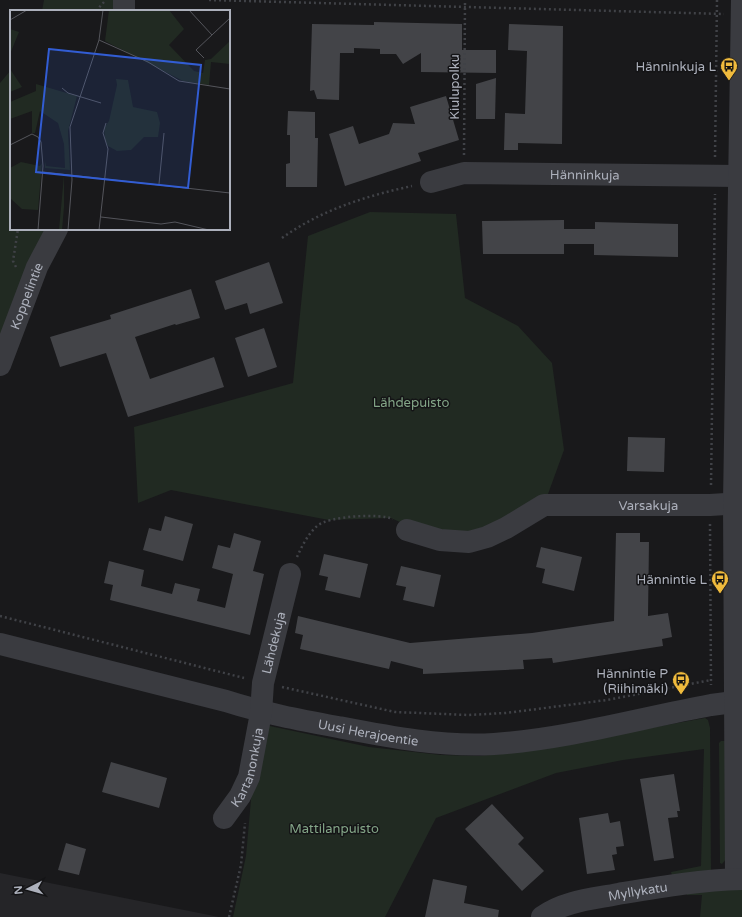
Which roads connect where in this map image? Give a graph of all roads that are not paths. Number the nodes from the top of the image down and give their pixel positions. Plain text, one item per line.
1 (742, 0) edge
2 (742, 14) edge
3 (739, 176) junction
4 (431, 182) road end
5 (56, 230) edge
6 (0, 365) edge
7 (738, 503) edge
8 (407, 530) road end
9 (290, 574) road end
10 (0, 644) edge
11 (738, 702) edge
12 (261, 713) junction
13 (224, 818) dead end
14 (739, 879) edge
15 (542, 917) edge

1 - 2 street, Myllykatu
2 - 3 street, Myllykatu
3 - 4 street, Hänninkuja
3 - 7 street, Myllykatu
5 - 6 street, Koppelintie
7 - 8 street, Varsakuja
7 - 11 street, Myllykatu
9 - 12 street, Lähdekuja
10 - 12 street, Uusi Herajoentie
11 - 12 street, Uusi Herajoentie
11 - 14 street, Myllykatu
12 - 13 street, Kartanonkuja
14 - 15 street, Myllykatu

